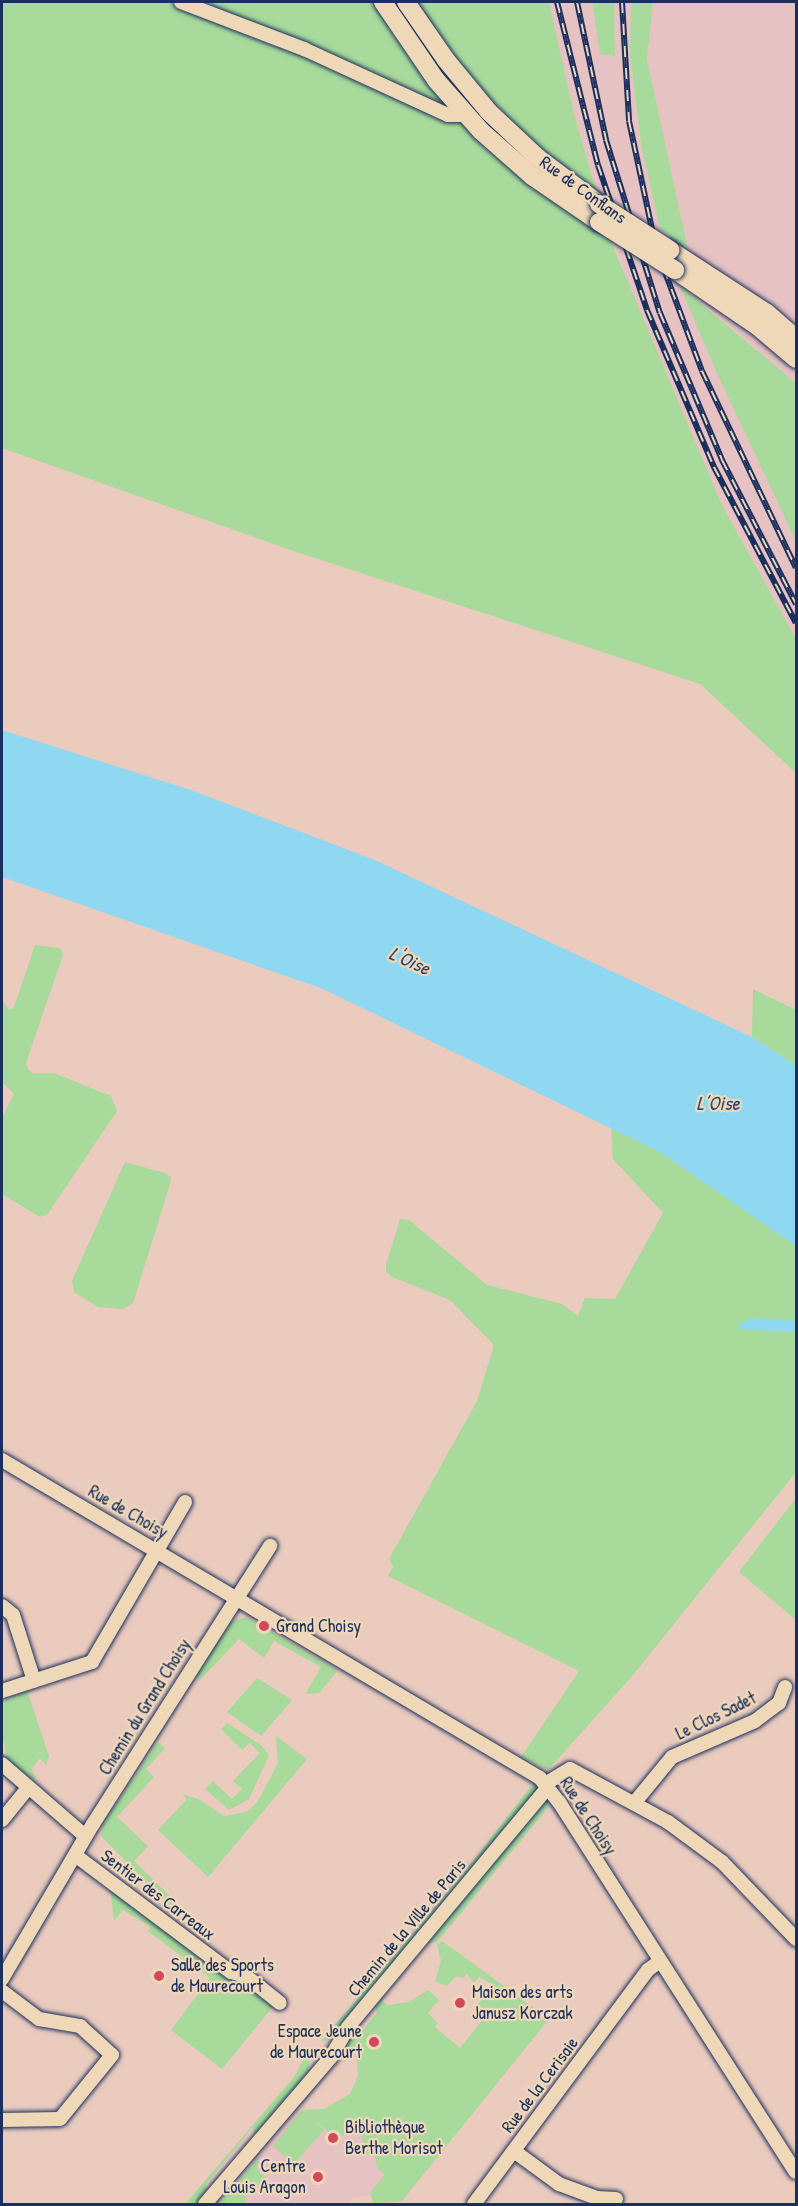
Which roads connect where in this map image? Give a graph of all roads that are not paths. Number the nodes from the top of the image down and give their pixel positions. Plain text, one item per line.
1 (182, 2) edge
2 (383, 2) edge
3 (406, 2) edge
4 (429, 70) junction
5 (426, 103) junction
6 (466, 116) junction
7 (599, 213) junction
8 (796, 338) edge
9 (796, 360) edge
10 (2, 1460) edge
11 (185, 1502) dead end
12 (270, 1545) dead end
13 (159, 1551) junction
14 (236, 1598) junction
15 (2, 1606) edge
16 (34, 1681) junction
17 (785, 1687) dead end
18 (2, 1691) edge
19 (2, 1764) edge
20 (547, 1786) junction
21 (28, 1788) junction
22 (635, 1802) junction
23 (2, 1820) edge
24 (85, 1836) junction
25 (75, 1855) junction
26 (796, 1939) edge
27 (660, 1961) junction
28 (2, 1979) edge
29 (2, 1991) edge
30 (280, 2003) dead end
31 (2, 2120) edge
32 (514, 2151) junction
33 (796, 2172) edge
34 (616, 2199) dead end
35 (205, 2205) edge
36 (474, 2205) edge

1 - 5 street, Rue de Conflans
2 - 4 main road, Rue de Conflans
3 - 7 main road, Rue de Conflans
4 - 5 street
4 - 6 main road, Rue de Conflans
5 - 6 street, Rue de Conflans
6 - 7 main road, Rue de Conflans
7 - 8 main road, Rue de Conflans, bridge
7 - 9 main road, Rue de Conflans, bridge
10 - 13 street, Rue de Choisy
11 - 13 street
12 - 14 street
13 - 14 street, Rue de Choisy
13 - 16 street
14 - 20 street, Rue de Choisy
14 - 24 street, Chemin du Grand Choisy
15 - 16 street
16 - 18 street
17 - 22 street, Le Clos Sadet
19 - 21 street
20 - 22 street, Chemin de la Ville de Paris
20 - 27 street, Rue de Choisy
20 - 35 street, Chemin de la Ville de Paris
21 - 23 street
21 - 24 street
22 - 26 street
24 - 25 street, Chemin du Grand Choisy
25 - 28 street, Chemin du Grand Choisy
25 - 30 street, Sentier des Carreaux
27 - 32 street, Rue de la Cerisaie
27 - 33 street, Rue de Choisy
29 - 31 street
32 - 34 street
32 - 36 street, Rue de la Cerisaie

